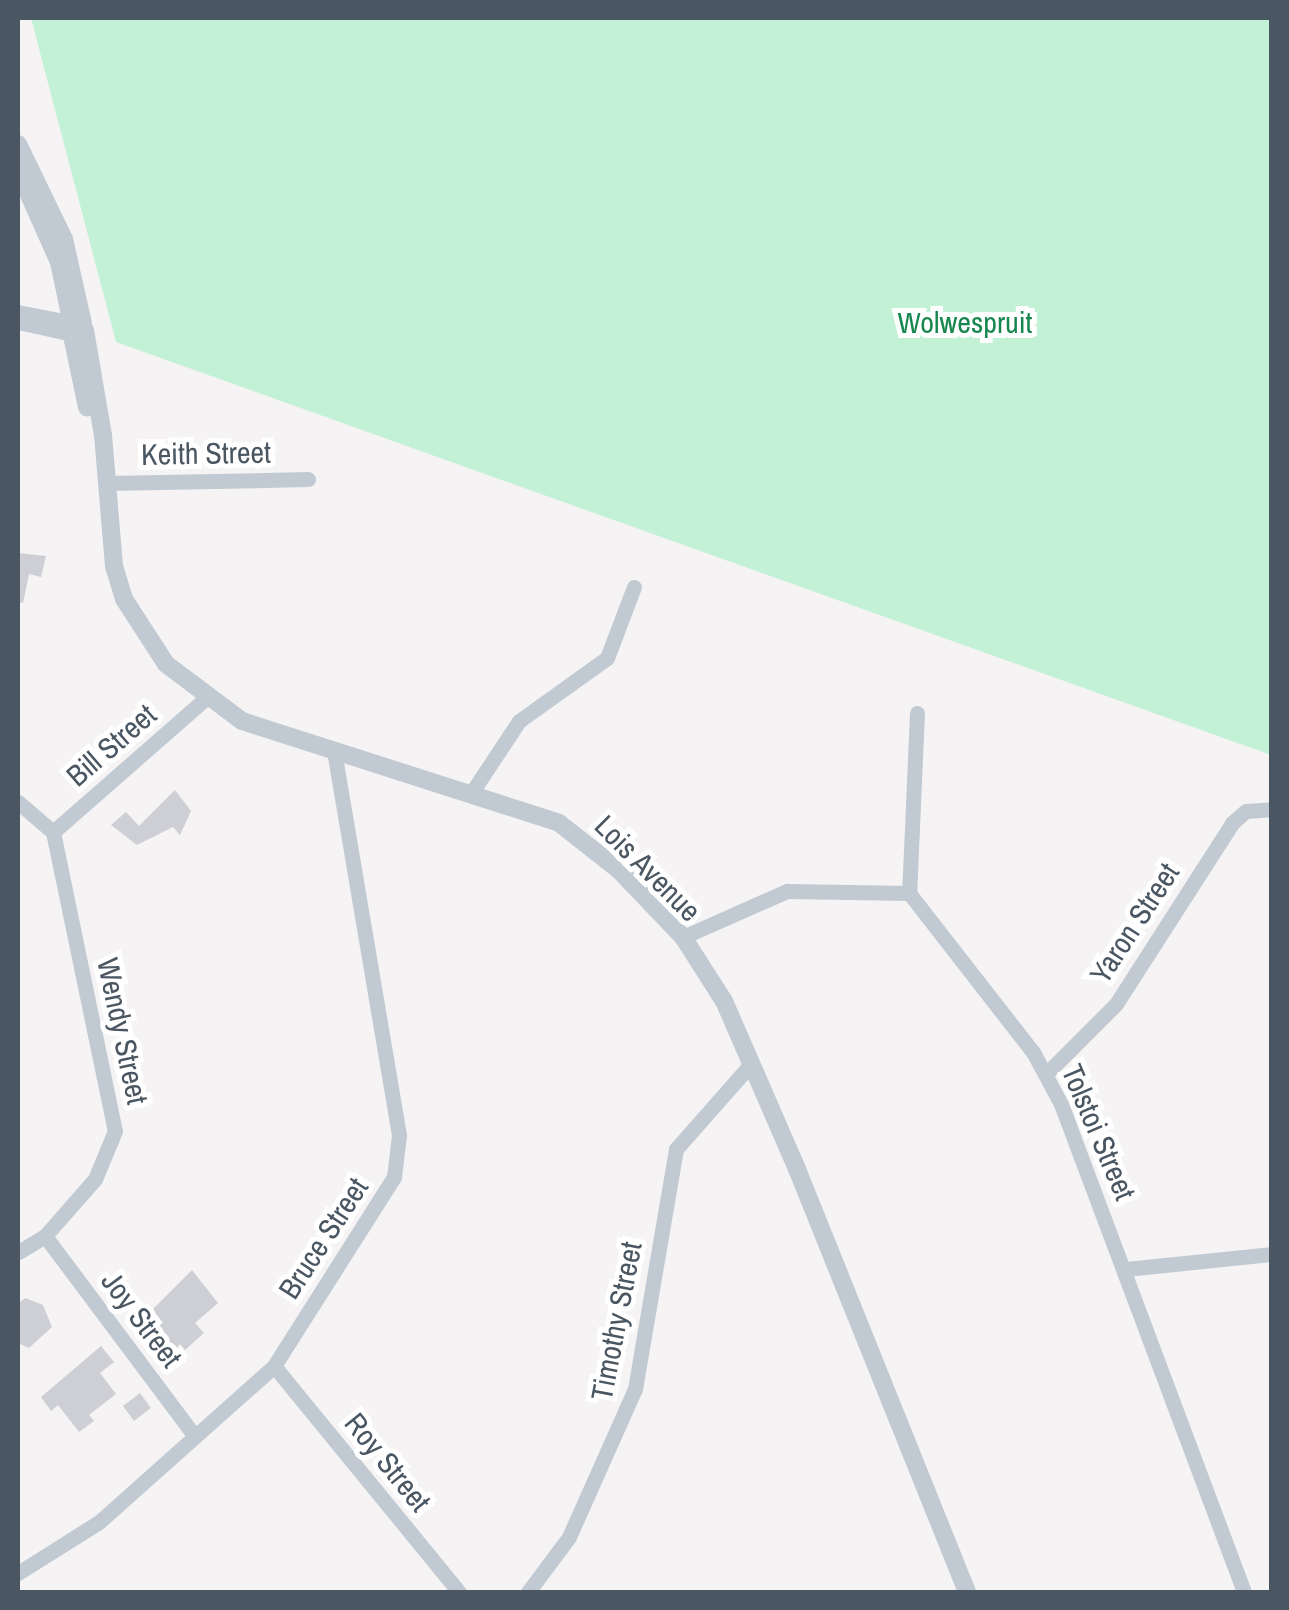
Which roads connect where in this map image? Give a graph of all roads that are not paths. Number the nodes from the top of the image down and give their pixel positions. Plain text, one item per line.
1 (18, 144) edge
2 (18, 170) edge
3 (18, 312) edge
4 (18, 322) edge
5 (75, 327) junction
6 (308, 478) dead end
7 (105, 479) junction
8 (634, 587) dead end
9 (205, 699) junction
10 (917, 713) dead end
11 (334, 749) junction
12 (472, 792) junction
13 (18, 802) edge
14 (1269, 809) edge
15 (53, 832) junction
16 (909, 893) junction
17 (683, 937) junction
18 (751, 1064) junction
19 (1046, 1074) junction
20 (45, 1236) junction
21 (18, 1252) edge
22 (1272, 1254) edge
23 (1126, 1268) junction
24 (274, 1366) junction
25 (194, 1435) junction
26 (18, 1572) edge
27 (459, 1592) edge
28 (528, 1592) edge
29 (967, 1592) edge
30 (1244, 1592) edge

1 - 5 street, Lois Avenue
2 - 5 street, Lois Avenue
3 - 5 street
4 - 5 street
5 - 7 street, Lois Avenue
6 - 7 street, Keith Street
7 - 9 street, Lois Avenue
8 - 12 street
9 - 11 street, Lois Avenue
9 - 15 street, Bill Street
10 - 16 street
11 - 12 street, Lois Avenue
11 - 24 street, Bruce Street
12 - 17 street, Lois Avenue
13 - 15 street
14 - 19 street, Yaron Street
15 - 20 street, Wendy Street
16 - 17 street
16 - 19 street, Tolstoi Street
17 - 18 street, Lois Avenue
18 - 28 street, Timothy Street
18 - 29 street, Lois Avenue
19 - 23 street, Tolstoi Street
20 - 21 street, Wendy Street
20 - 25 street, Joy Street
22 - 23 street
23 - 30 street, Tolstoi Street
24 - 25 street, Bruce Street
24 - 27 street, Roy Street
25 - 26 street, Bruce Street

